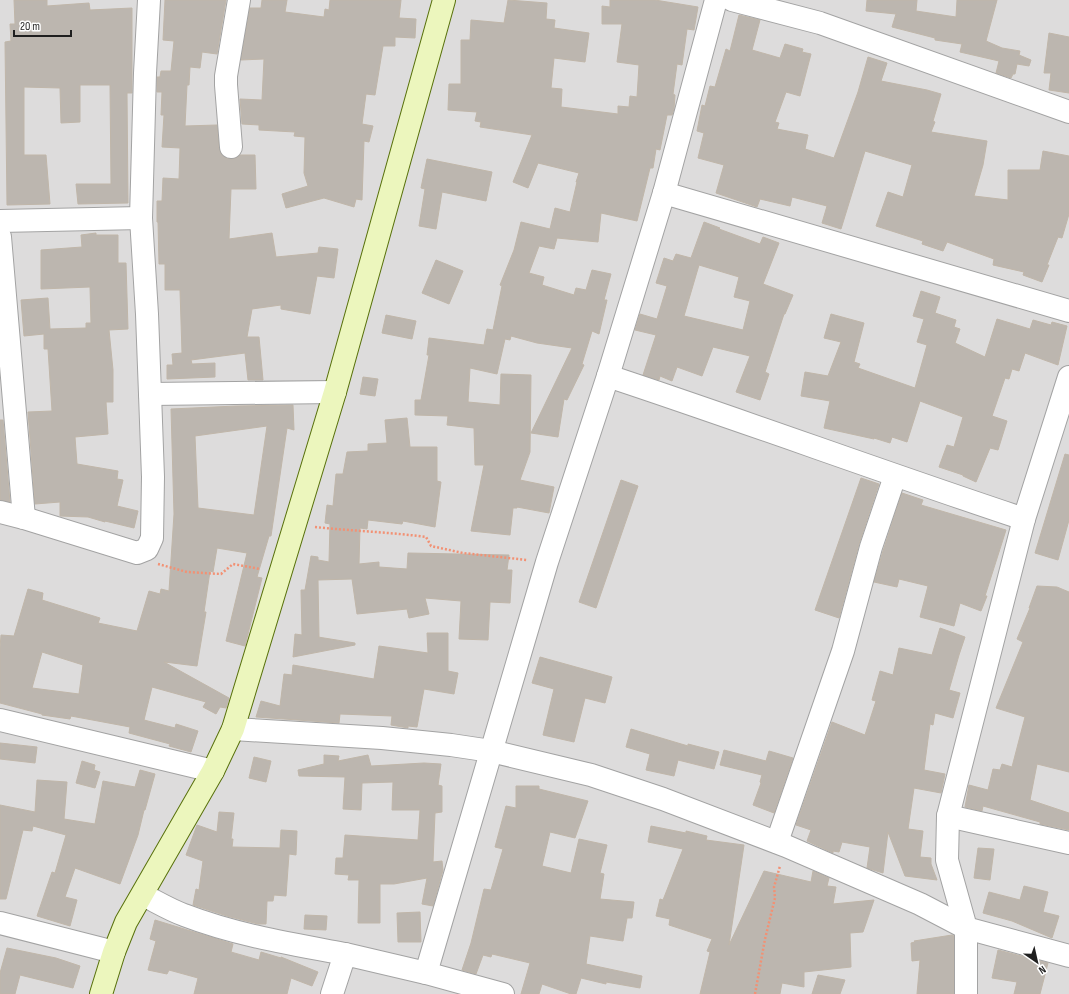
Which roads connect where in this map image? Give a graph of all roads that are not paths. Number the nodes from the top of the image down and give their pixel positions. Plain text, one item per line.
1 (149, 0) edge
2 (239, 0) edge
3 (444, 0) edge
4 (716, 0) edge
5 (732, 0) edge
6 (1069, 112) edge
7 (230, 147) dead end
8 (664, 193) junction
9 (141, 218) junction
10 (0, 221) edge
11 (0, 237) edge
12 (1069, 311) edge
13 (608, 376) junction
14 (1069, 377) edge
15 (335, 392) junction
16 (150, 394) junction
17 (895, 476) junction
18 (0, 512) edge
19 (24, 518) junction
20 (1024, 519) junction
21 (0, 720) edge
22 (233, 729) junction
23 (491, 751) junction
24 (213, 771) junction
25 (948, 816) junction
26 (1069, 843) edge
27 (782, 844) junction
28 (143, 895) junction
29 (0, 923) edge
30 (966, 928) junction
31 (114, 952) junction
32 (345, 954) junction
33 (1069, 956) edge
34 (426, 973) junction
35 (101, 994) edge
36 (332, 994) edge
37 (503, 994) edge
38 (966, 994) edge

1 - 9 street
2 - 7 street
3 - 15 street
4 - 8 street
5 - 6 street
8 - 12 street
8 - 13 street
9 - 10 street
9 - 16 street
11 - 19 street
13 - 17 street
13 - 23 street
14 - 20 street
15 - 16 street
15 - 22 street
16 - 19 street
17 - 20 street
17 - 27 street
18 - 19 street
20 - 25 street
21 - 24 street
22 - 23 street
22 - 24 street
23 - 27 street
23 - 34 street
24 - 28 street
25 - 26 street
25 - 30 street
27 - 30 street
28 - 31 street
28 - 32 street
29 - 31 street
30 - 33 street
30 - 38 street
31 - 35 street
32 - 34 street
32 - 36 street
34 - 37 street

